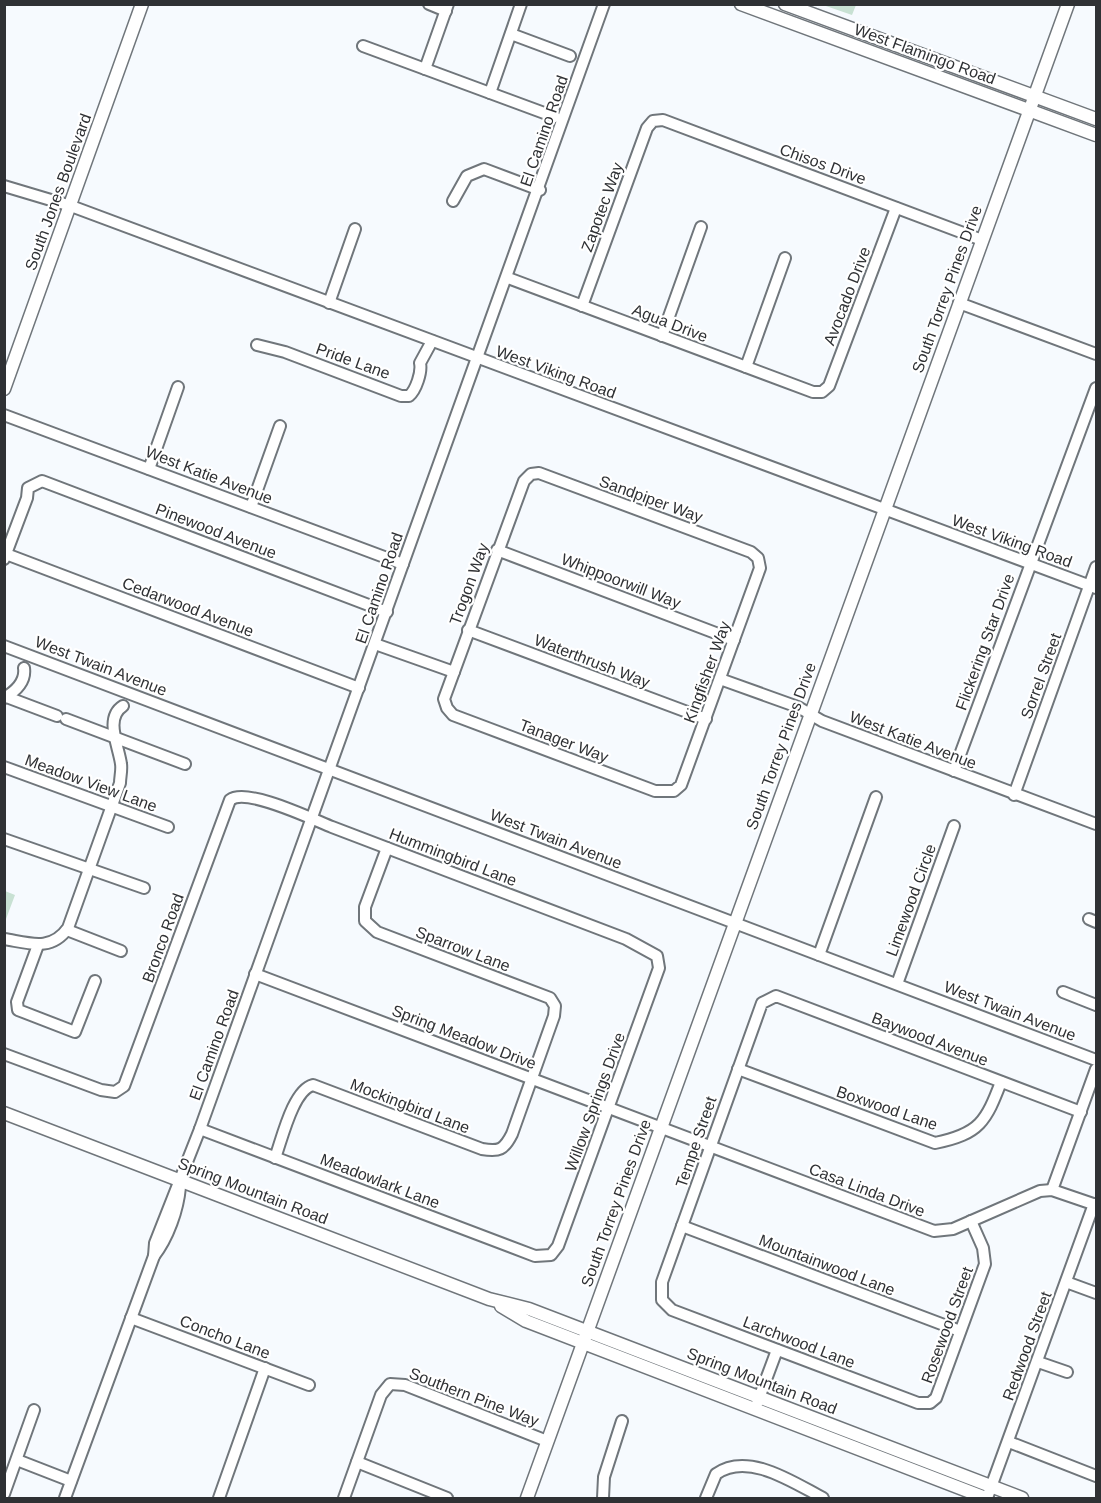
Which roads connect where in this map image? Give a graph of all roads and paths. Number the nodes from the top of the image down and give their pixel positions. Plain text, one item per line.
1 (429, 4) edge
2 (521, 4) edge
3 (604, 4) edge
4 (741, 4) edge
5 (785, 4) edge
6 (1068, 4) edge
7 (142, 5) edge
8 (447, 8) edge
9 (828, 20) junction
10 (791, 23) junction
11 (511, 34) junction
12 (825, 35) junction
13 (894, 45) junction
14 (363, 46) dead end
15 (570, 57) dead end
16 (425, 69) junction
17 (490, 93) junction
18 (1034, 96) junction
19 (1029, 110) junction
20 (555, 117) dead end
21 (1096, 119) edge
22 (653, 121) joint
23 (1096, 135) edge
24 (4, 186) edge
25 (540, 190) junction
26 (453, 201) dead end
27 (71, 206) junction
28 (896, 208) junction
29 (701, 227) dead end
30 (355, 229) dead end
31 (982, 240) junction
32 (785, 258) dead end
33 (508, 278) junction
34 (328, 303) junction
35 (959, 303) junction
36 (582, 306) junction
37 (662, 336) junction
38 (257, 345) dead end
39 (429, 347) junction
40 (1096, 354) edge
41 (477, 359) junction
42 (746, 367) junction
43 (178, 387) dead end
44 (1096, 388) edge
45 (4, 389) edge
46 (822, 392) joint
47 (4, 415) edge
48 (280, 426) dead end
49 (149, 469) junction
50 (531, 474) joint
51 (251, 507) junction
52 (884, 510) junction
53 (497, 550) junction
54 (5, 556) edge
55 (759, 558) joint
56 (1030, 563) junction
57 (403, 564) junction
58 (1096, 567) edge
59 (1093, 587) edge
60 (387, 612) junction
61 (468, 630) junction
62 (734, 639) junction
63 (375, 644) junction
64 (4, 646) edge
65 (29, 655) junction
66 (454, 672) junction
67 (720, 679) junction
68 (359, 688) junction
69 (128, 693) junction
70 (8, 695) edge
71 (447, 708) joint
72 (810, 715) junction
73 (706, 719) junction
74 (115, 733) junction
75 (185, 764) dead end
76 (4, 767) edge
77 (329, 769) junction
78 (954, 771) junction
79 (674, 791) joint
80 (1014, 795) junction
81 (235, 796) joint
82 (876, 797) dead end
83 (112, 807) junction
84 (312, 819) junction
85 (1096, 825) edge
86 (954, 826) dead end
87 (168, 827) dead end
88 (4, 839) edge
89 (387, 849) junction
90 (91, 870) junction
91 (144, 888) dead end
92 (735, 923) junction
93 (67, 930) junction
94 (4, 939) edge
95 (38, 945) junction
96 (121, 951) dead end
97 (819, 955) junction
98 (657, 956) joint
99 (255, 974) junction
100 (95, 981) dead end
101 (897, 984) junction
102 (1063, 992) dead end
103 (768, 998) joint
104 (1096, 1005) edge
105 (4, 1054) edge
106 (1096, 1060) edge
107 (738, 1069) junction
108 (1096, 1069) edge
109 (532, 1079) junction
110 (1001, 1082) junction
111 (609, 1108) junction
112 (1081, 1112) junction
113 (4, 1113) edge
114 (661, 1128) junction
115 (200, 1130) junction
116 (711, 1148) junction
117 (275, 1158) junction
118 (180, 1181) junction
119 (1052, 1190) junction
120 (1095, 1204) edge
121 (971, 1221) junction
122 (682, 1226) junction
123 (550, 1255) joint
124 (1066, 1282) junction
125 (1096, 1293) edge
126 (662, 1300) joint
127 (131, 1318) junction
128 (960, 1331) junction
129 (585, 1337) junction
130 (777, 1350) junction
131 (1038, 1362) junction
132 (265, 1368) junction
133 (1067, 1372) dead end
134 (309, 1385) dead end
135 (757, 1403) junction
136 (930, 1403) joint
137 (34, 1410) dead end
138 (622, 1421) dead end
139 (548, 1442) junction
140 (1009, 1442) junction
141 (17, 1460) junction
142 (357, 1462) junction
143 (1096, 1476) edge
144 (70, 1481) junction
145 (4, 1494) edge
146 (988, 1495) edge
147 (65, 1498) edge
148 (219, 1498) edge
149 (344, 1498) edge
150 (447, 1498) edge
151 (527, 1498) edge
152 (603, 1498) edge
153 (706, 1498) edge
154 (823, 1498) edge
155 (1022, 1498) edge

1 - 8 street
2 - 11 street
3 - 25 street, El Camino Road
4 - 10 main road, West Flamingo Road
5 - 9 main road, West Flamingo Road
6 - 18 main road, South Torrey Pines Drive
7 - 27 main road, South Jones Boulevard
8 - 16 street
9 - 10 main road
9 - 13 main road, West Flamingo Road
10 - 12 main road, West Flamingo Road
11 - 15 street
11 - 17 street
12 - 13 main road
12 - 19 main road, West Flamingo Road
13 - 18 main road, West Flamingo Road
14 - 16 street
16 - 17 street
17 - 20 street
18 - 19 main road, South Torrey Pines Drive
18 - 21 main road, West Flamingo Road
19 - 23 main road, West Flamingo Road
19 - 31 main road, South Torrey Pines Drive
22 - 28 street, Chisos Drive
22 - 36 street, Zapotec Way
24 - 27 street, West Viking Road
25 - 26 street
25 - 33 street, El Camino Road
27 - 34 street, West Viking Road
27 - 45 main road, South Jones Boulevard
28 - 31 street, Chisos Drive
28 - 46 street, Avocado Drive
29 - 37 street
30 - 34 street
31 - 35 main road, South Torrey Pines Drive
32 - 42 street
33 - 36 street, Agua Drive
33 - 41 street, El Camino Road
34 - 39 street, West Viking Road
35 - 40 street
35 - 52 main road, South Torrey Pines Drive
36 - 37 street, Agua Drive
37 - 42 street, Agua Drive
38 - 39 street, Pride Lane
39 - 41 street, West Viking Road
41 - 52 street, West Viking Road
41 - 57 street, El Camino Road
42 - 46 street, Agua Drive
43 - 49 street
44 - 56 street, Flickering Star Drive
47 - 49 street, West Katie Avenue
48 - 51 street
49 - 51 street, West Katie Avenue
50 - 53 street, Trogon Way
50 - 55 street, Sandpiper Way
51 - 57 street, West Katie Avenue
52 - 56 street, West Viking Road
52 - 72 main road, South Torrey Pines Drive
53 - 61 street, Trogon Way
53 - 62 street, Whippoorwill Way
54 - 60 street, Pinewood Avenue
54 - 68 street, Cedarwood Avenue
55 - 62 street, Kingfisher Way
56 - 59 street, West Viking Road
56 - 78 street, Flickering Star Drive
57 - 60 street, El Camino Road
58 - 59 street, Sorrel Street
59 - 80 street, Sorrel Street
60 - 63 street, El Camino Road
61 - 66 street, Trogon Way
61 - 73 street, Waterthrush Way
62 - 67 street, Kingfisher Way
63 - 66 street
63 - 68 street, El Camino Road
64 - 65 street, West Twain Avenue
65 - 69 street, West Twain Avenue
65 - 70 street
66 - 71 street, Trogon Way
67 - 72 street, West Katie Avenue
67 - 73 street, Kingfisher Way
68 - 77 street, El Camino Road
69 - 74 street
69 - 77 street, West Twain Avenue
70 - 74 street
71 - 79 street, Tanager Way
72 - 78 street, West Katie Avenue
72 - 92 main road, South Torrey Pines Drive
73 - 79 street, Kingfisher Way
74 - 75 street
74 - 83 street
76 - 83 street, Meadow View Lane
77 - 84 street, El Camino Road
77 - 92 street, West Twain Avenue
78 - 80 street, West Katie Avenue
80 - 85 street, West Katie Avenue
81 - 84 street, Hummingbird Lane
81 - 105 street, Bronco Road
82 - 97 street
83 - 87 street, Meadow View Lane
83 - 90 street
84 - 89 street, Hummingbird Lane
84 - 99 street, El Camino Road
86 - 101 street, Limewood Circle
88 - 90 street
89 - 98 street, Hummingbird Lane
89 - 109 street, Sparrow Lane
90 - 91 street
90 - 93 street
92 - 97 street, West Twain Avenue
92 - 114 main road, South Torrey Pines Drive
93 - 95 street
93 - 96 street
94 - 95 street
95 - 100 street
97 - 101 street, West Twain Avenue
98 - 111 street, Willow Springs Drive
99 - 109 street, Spring Meadow Drive
99 - 115 street, El Camino Road
101 - 106 street, West Twain Avenue
102 - 104 street
103 - 107 street, Tempe Street
103 - 110 street, Baywood Avenue
107 - 110 street, Boxwood Lane
107 - 116 street, Tempe Street
108 - 112 street
109 - 111 street, Spring Meadow Drive
109 - 117 street, Mockingbird Lane
110 - 112 street, Baywood Avenue
111 - 114 street, Spring Meadow Drive
111 - 123 street, Willow Springs Drive
112 - 119 street
113 - 118 main road, Spring Mountain Road
114 - 116 street, Casa Linda Drive
114 - 129 main road, South Torrey Pines Drive
115 - 117 street, Meadowlark Lane
115 - 118 street, El Camino Road
116 - 121 street, Casa Linda Drive
116 - 122 street, Tempe Street
117 - 123 street, Meadowlark Lane
118 - 127 street, El Camino Road
118 - 129 main road, Spring Mountain Road
119 - 120 street
119 - 121 street, Casa Linda Drive
120 - 124 street, Redwood Street
121 - 128 street, Rosewood Street
122 - 126 street, Tempe Street
122 - 128 street, Mountainwood Lane
124 - 125 street
124 - 131 street, Redwood Street
126 - 130 street, Larchwood Lane
127 - 132 street, Concho Lane
127 - 144 street, El Camino Road
128 - 136 street, Rosewood Street
129 - 135 main road, Spring Mountain Road
129 - 139 main road, South Torrey Pines Drive
130 - 135 street
130 - 136 street, Larchwood Lane
131 - 133 street
131 - 140 street, Redwood Street
132 - 134 street, Concho Lane
132 - 148 street
135 - 146 main road, Spring Mountain Road
137 - 141 street
138 - 152 street
139 - 142 street, Southern Pine Way
139 - 151 main road, South Torrey Pines Drive
140 - 143 street
140 - 146 street, Redwood Street
141 - 144 street
141 - 145 street
142 - 149 street
142 - 150 street
144 - 147 street, El Camino Road
146 - 155 main road, Spring Mountain Road
153 - 154 street

